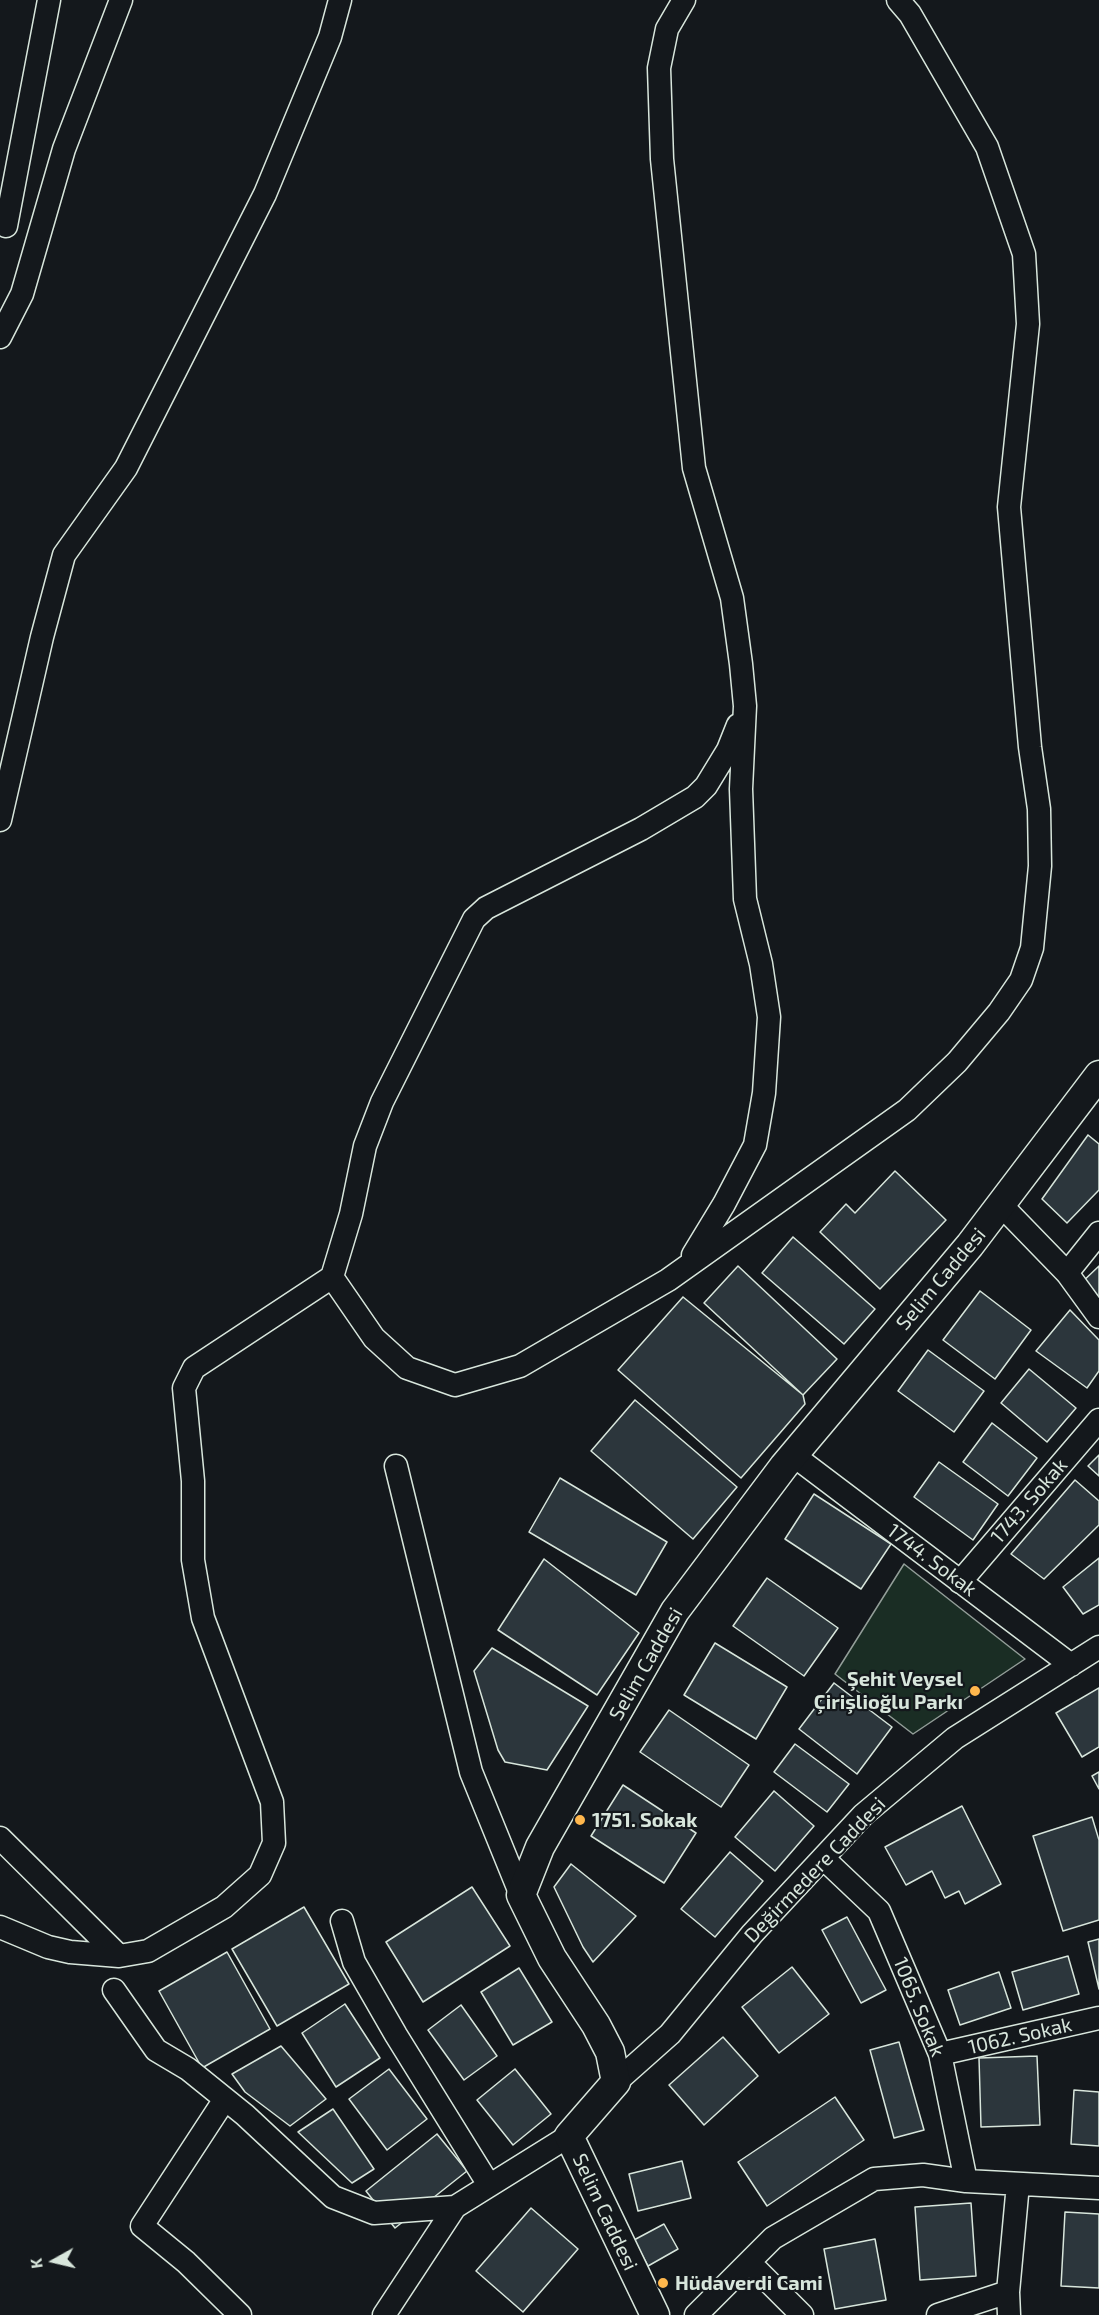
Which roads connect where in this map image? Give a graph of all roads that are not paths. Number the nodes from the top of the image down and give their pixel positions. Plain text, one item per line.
1 (49, 0) edge
2 (121, 0) edge
3 (340, 0) edge
4 (684, 0) edge
5 (898, 0) edge
6 (6, 226) dead end
7 (0, 337) edge
8 (745, 706) junction
9 (0, 820) edge
10 (1099, 1075) edge
11 (1001, 1205) junction
12 (1099, 1233) edge
13 (687, 1265) junction
14 (1067, 1273) junction
15 (332, 1277) junction
16 (1099, 1317) edge
17 (1099, 1420) edge
18 (793, 1455) junction
19 (396, 1466) dead end
20 (960, 1582) junction
21 (1099, 1647) edge
22 (1071, 1665) junction
23 (0, 1838) edge
24 (823, 1858) junction
25 (521, 1895) junction
26 (342, 1921) dead end
27 (0, 1928) edge
28 (119, 1956) junction
29 (114, 1990) dead end
30 (1099, 2018) edge
31 (940, 2054) junction
32 (616, 2082) junction
33 (225, 2099) junction
34 (568, 2136) junction
35 (966, 2181) junction
36 (1018, 2184) junction
37 (489, 2185) junction
38 (1099, 2188) edge
39 (455, 2207) junction
40 (749, 2262) junction
41 (1008, 2292) junction
42 (240, 2315) edge
43 (384, 2315) edge
44 (655, 2315) edge
45 (696, 2315) edge
46 (802, 2315) edge
47 (938, 2315) edge
48 (1009, 2315) edge

1 - 6 street
2 - 7 street
3 - 9 street
4 - 8 street
5 - 13 street
8 - 13 street
8 - 15 street
10 - 11 main road, Selim Caddesi
11 - 14 street
11 - 18 main road, Selim Caddesi
12 - 14 street
13 - 15 street
14 - 16 street
15 - 28 street
17 - 20 street, 1743. Sokak
18 - 20 street, 1744. Sokak
18 - 25 main road, Selim Caddesi
19 - 25 street
20 - 22 street, 1744. Sokak
21 - 22 street, Değirmedere Caddesi
22 - 24 street, Değirmedere Caddesi
23 - 28 street
24 - 31 street, 1065. Sokak
24 - 32 street, Değirmedere Caddesi
25 - 32 main road
26 - 37 street
27 - 28 street
29 - 33 street
30 - 31 street, 1062. Sokak
31 - 35 street, 1065. Sokak
32 - 34 main road, Selim Caddesi
33 - 39 street
33 - 42 street
34 - 37 street
34 - 44 main road, Selim Caddesi
35 - 36 street
35 - 40 street
36 - 38 street
36 - 41 street
37 - 39 street
39 - 43 street
40 - 45 street
40 - 46 street
41 - 47 street
41 - 48 street

